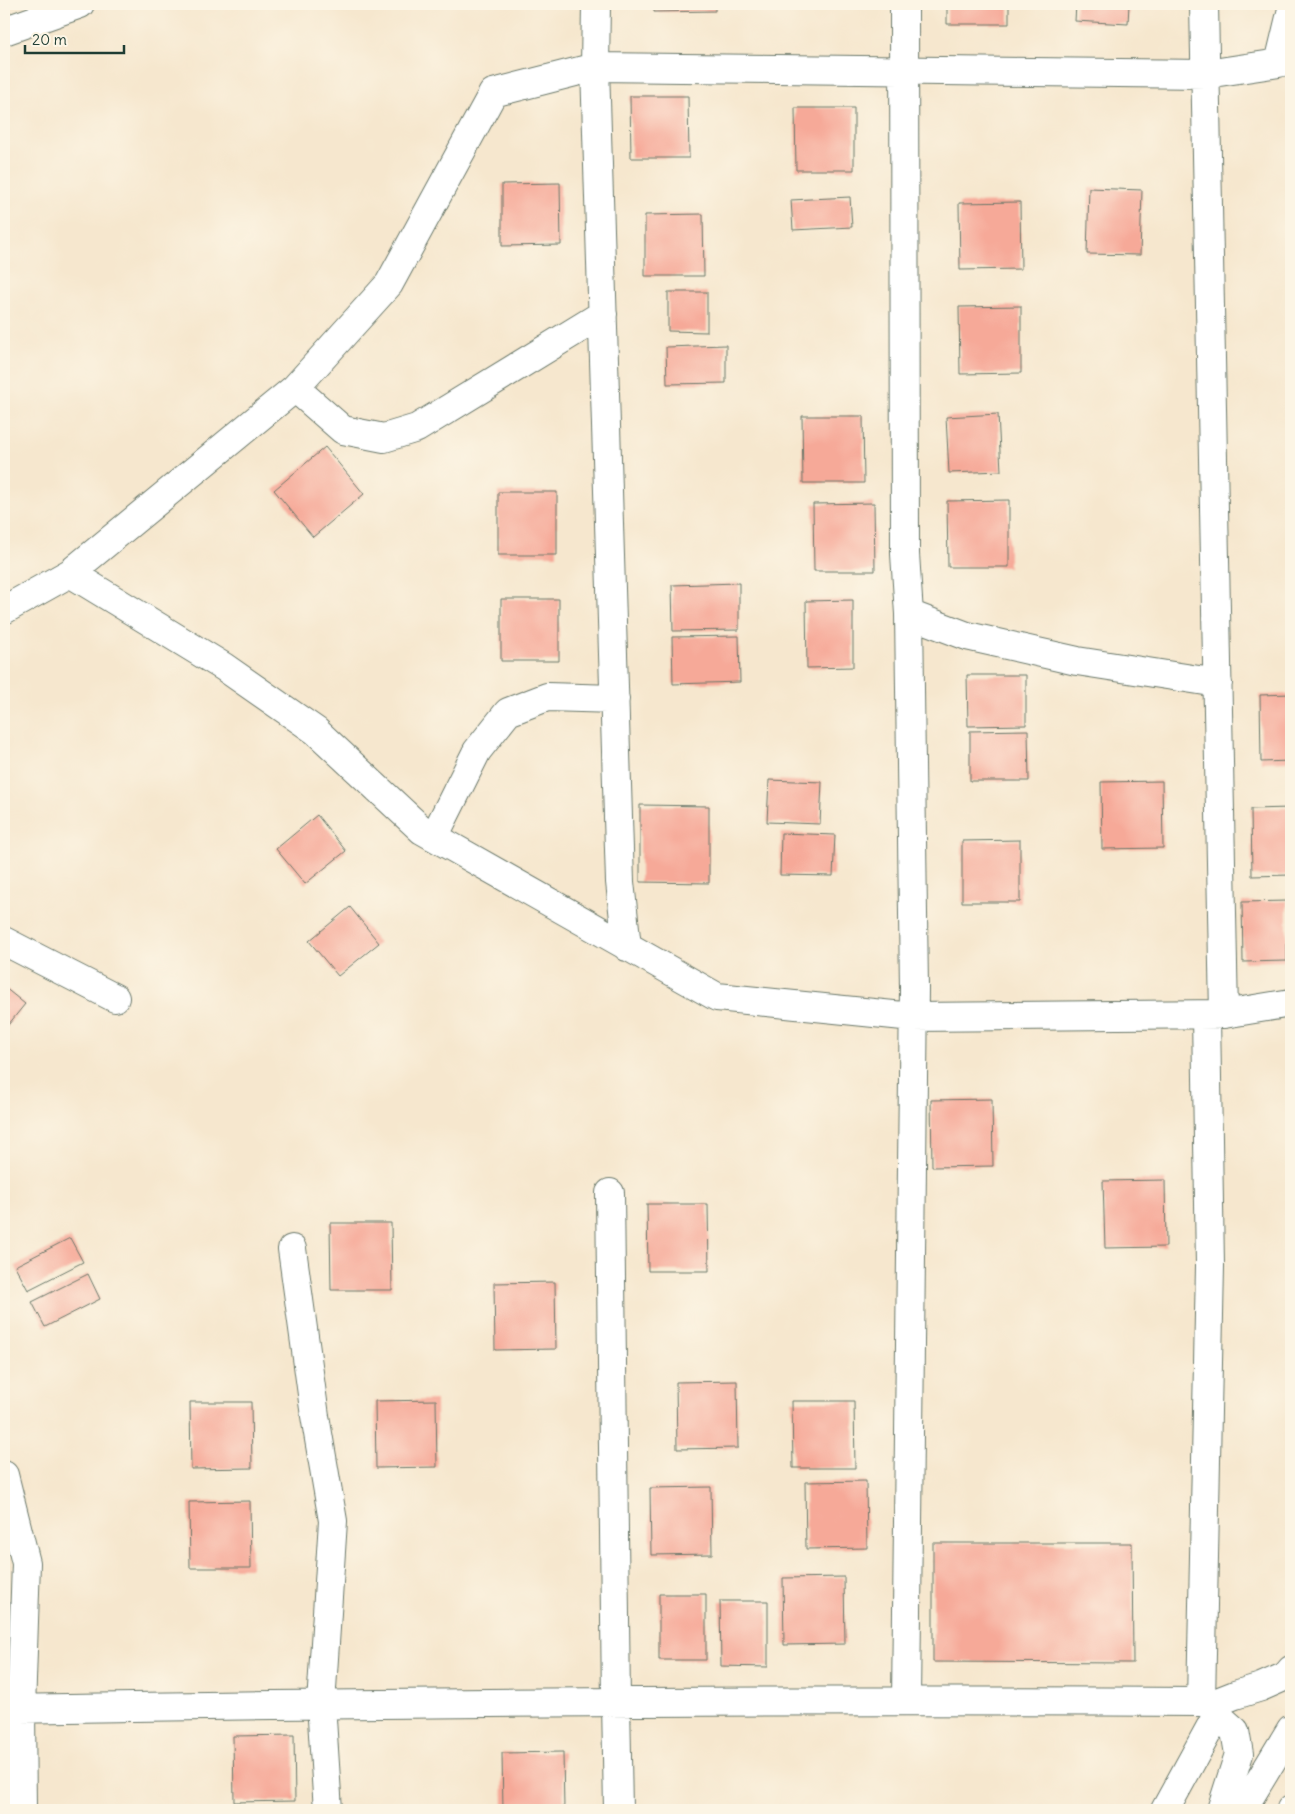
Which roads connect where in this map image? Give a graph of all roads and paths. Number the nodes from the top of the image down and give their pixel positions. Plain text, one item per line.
1 (80, 4) edge
2 (596, 4) edge
3 (904, 4) edge
4 (1204, 4) edge
5 (1291, 13) edge
6 (4, 31) edge
7 (595, 66) junction
8 (904, 70) junction
9 (1206, 74) junction
10 (603, 314) junction
11 (295, 388) junction
12 (70, 573) junction
13 (4, 610) edge
14 (909, 614) junction
15 (1218, 683) junction
16 (615, 700) junction
17 (434, 837) junction
18 (4, 941) edge
19 (627, 948) junction
20 (115, 998) dead end
21 (1291, 1003) edge
22 (1215, 1014) junction
23 (914, 1017) junction
24 (610, 1193) dead end
25 (292, 1249) dead end
26 (4, 1475) edge
27 (1291, 1670) edge
28 (906, 1700) junction
29 (616, 1702) junction
30 (321, 1704) junction
31 (1210, 1707) junction
32 (12, 1709) edge
33 (1291, 1729) edge
34 (22, 1810) edge
35 (328, 1810) edge
36 (618, 1810) edge
37 (1165, 1810) edge
38 (1221, 1810) edge
39 (1242, 1810) edge

1 - 6 main road
2 - 7 main road
3 - 8 main road
4 - 9 main road
5 - 9 main road
7 - 8 main road
7 - 10 main road
7 - 11 main road
8 - 9 main road
8 - 14 main road
9 - 15 main road
10 - 11 main road
10 - 16 main road
11 - 12 main road
12 - 13 main road
12 - 17 main road
14 - 15 main road
14 - 23 main road
15 - 22 main road
16 - 17 main road
16 - 19 main road
17 - 19 main road
18 - 20 main road
19 - 23 main road
21 - 22 main road
22 - 23 main road
22 - 31 main road
23 - 28 main road
24 - 29 main road
25 - 30 main road
26 - 32 main road
27 - 31 main road
28 - 29 main road
28 - 31 main road
29 - 30 main road
29 - 36 main road
30 - 32 main road
30 - 35 main road
31 - 37 main road
31 - 38 main road
32 - 34 main road
33 - 39 main road

